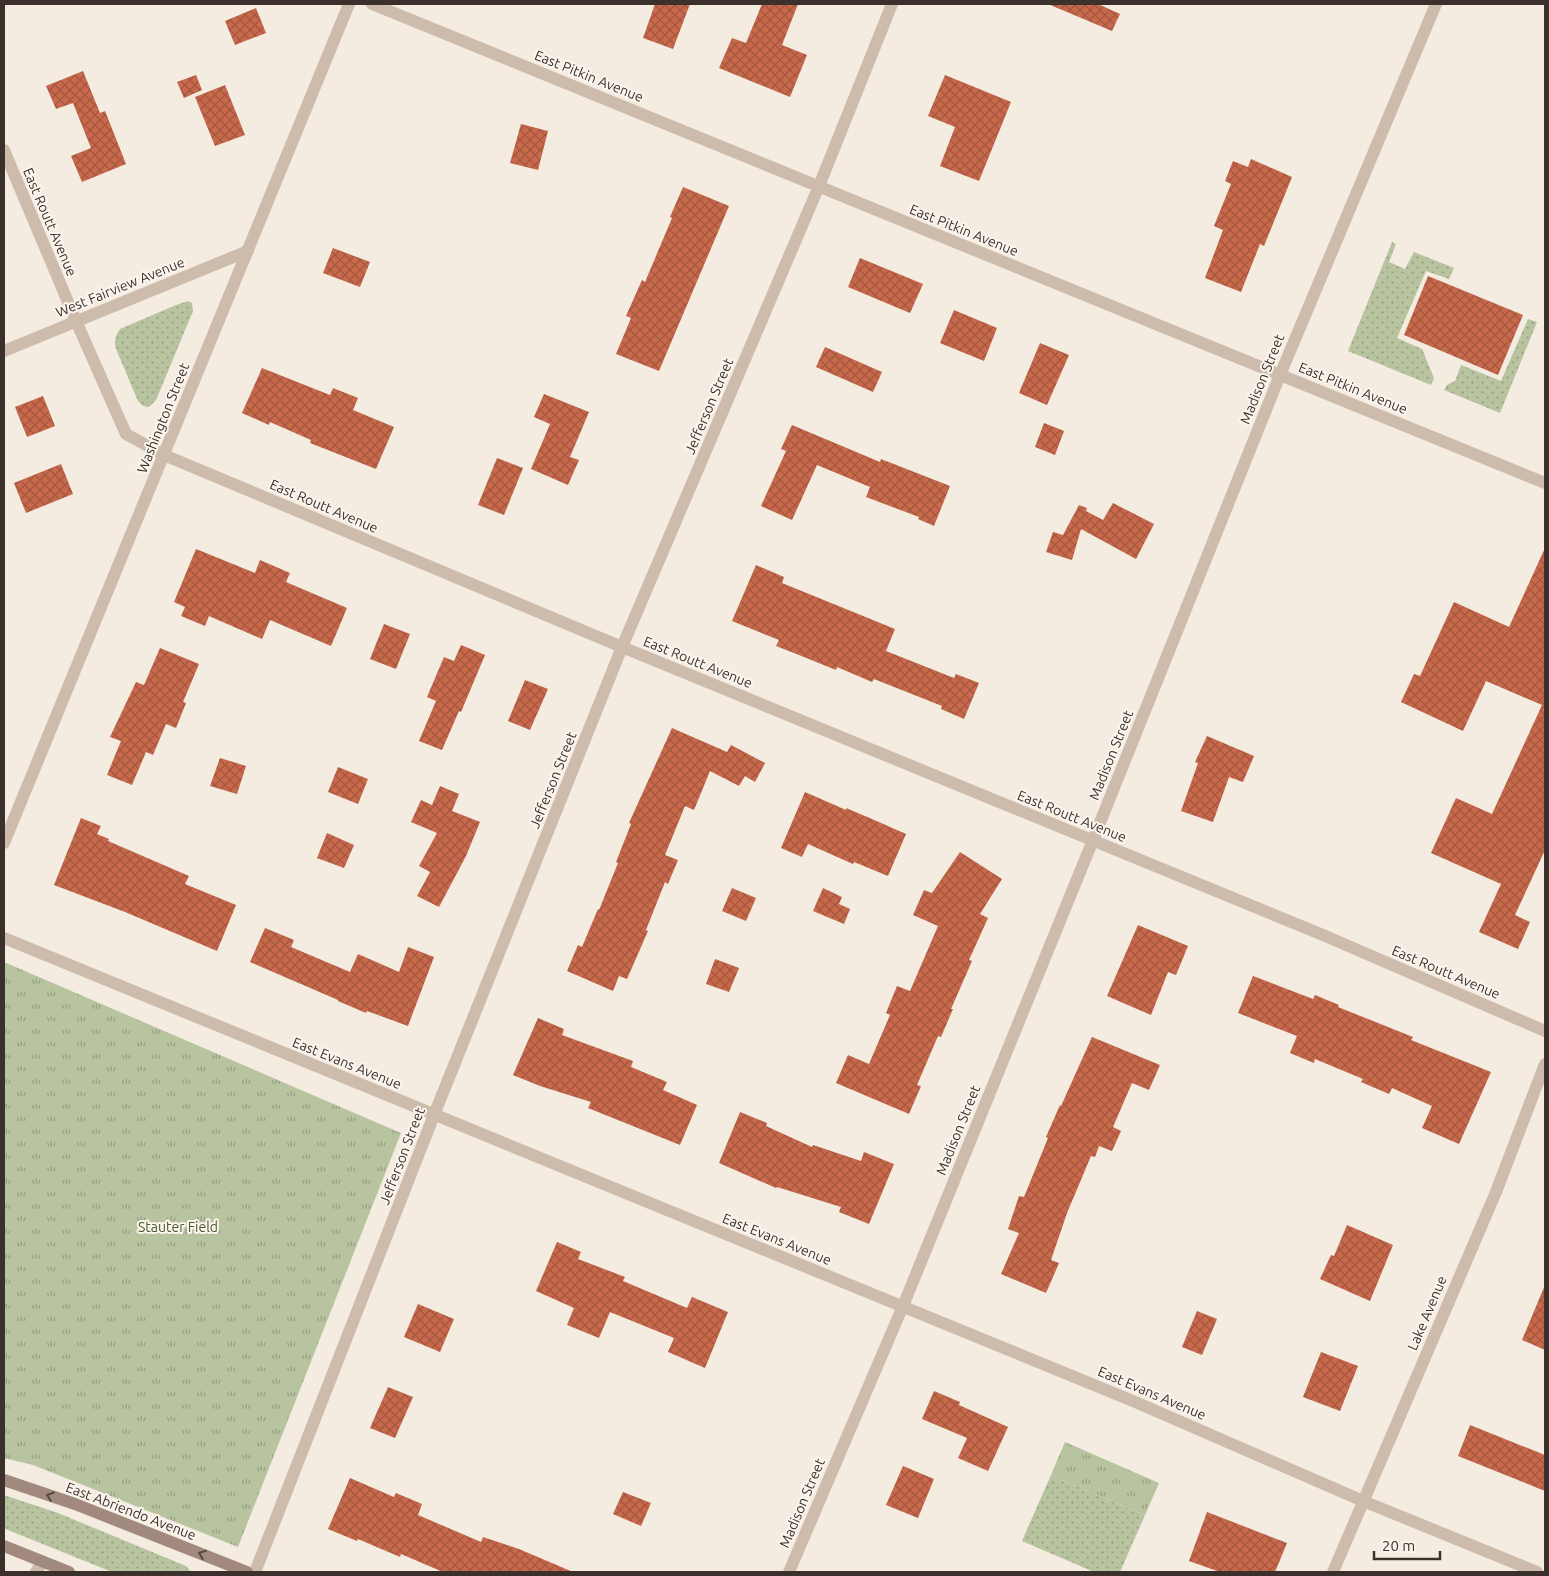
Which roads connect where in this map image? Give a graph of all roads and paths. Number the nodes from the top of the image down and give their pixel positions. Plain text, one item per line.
1 (349, 4) edge
2 (372, 4) edge
3 (892, 4) edge
4 (1436, 4) edge
5 (4, 150) edge
6 (819, 186) junction
7 (248, 250) junction
8 (76, 322) junction
9 (4, 351) edge
10 (1280, 375) junction
11 (164, 454) junction
12 (1545, 483) edge
13 (622, 647) junction
14 (1093, 840) junction
15 (4, 843) edge
16 (4, 938) edge
17 (1545, 1031) edge
18 (1545, 1064) edge
19 (434, 1115) junction
20 (902, 1306) junction
21 (4, 1480) edge
22 (1363, 1501) junction
23 (4, 1546) edge
24 (39, 1567) edge
25 (69, 1572) edge
26 (247, 1572) edge
27 (255, 1572) edge
28 (789, 1572) edge
29 (1333, 1572) edge
30 (1537, 1572) edge

1 - 7 street, Washington Street
2 - 6 street, East Pitkin Avenue
3 - 6 street, Jefferson Street
4 - 10 street, Madison Street
5 - 8 street, East Routt Avenue
6 - 10 street, East Pitkin Avenue
6 - 13 street, Jefferson Street
7 - 8 street, West Fairview Avenue
7 - 11 street, Washington Street
8 - 9 street, West Fairview Avenue
8 - 11 street, East Routt Avenue
10 - 12 street, East Pitkin Avenue
10 - 14 street, Madison Street
11 - 13 street, East Routt Avenue
11 - 15 street, Washington Street
13 - 14 street, East Routt Avenue
13 - 19 street, Jefferson Street
14 - 17 street, East Routt Avenue
14 - 20 street, Madison Street
16 - 19 street, East Evans Avenue
18 - 22 street, Lake Avenue
19 - 20 street, East Evans Avenue
19 - 27 street, Jefferson Street
20 - 22 street, East Evans Avenue
20 - 28 street, Madison Street
26 -> 21 main road, East Abriendo Avenue
22 - 29 street, Lake Avenue
22 - 30 street, East Evans Avenue
23 - 24 main road
24 - 25 main road

